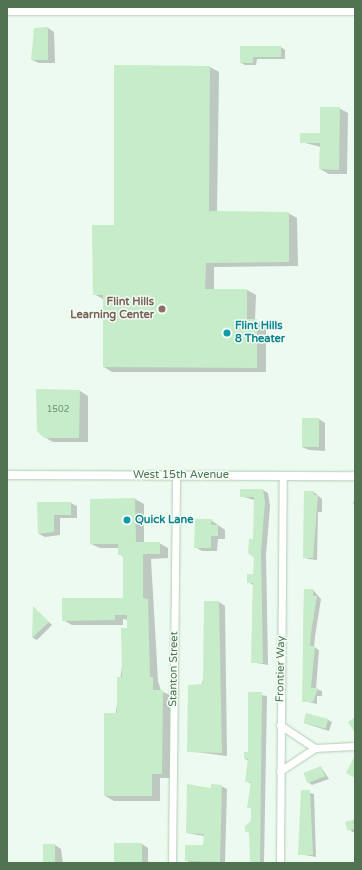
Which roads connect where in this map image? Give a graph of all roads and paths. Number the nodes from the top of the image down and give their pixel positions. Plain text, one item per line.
1 (306, 9) edge
2 (7, 11) edge
3 (355, 11) edge
4 (7, 475) edge
5 (176, 475) junction
6 (283, 476) junction
7 (355, 476) edge
8 (280, 725) junction
9 (355, 746) edge
10 (315, 748) junction
11 (280, 771) junction
12 (172, 863) edge
13 (280, 863) edge

1 - 2 street
1 - 3 street
4 - 5 street, West 15th Avenue
5 - 6 street, West 15th Avenue
5 - 12 street, Stanton Street
6 - 7 street, West 15th Avenue
6 - 8 street, Frontier Way
8 - 10 street
8 - 11 street, Frontier Way
9 - 10 street
10 - 11 street
11 - 13 street, Frontier Way

